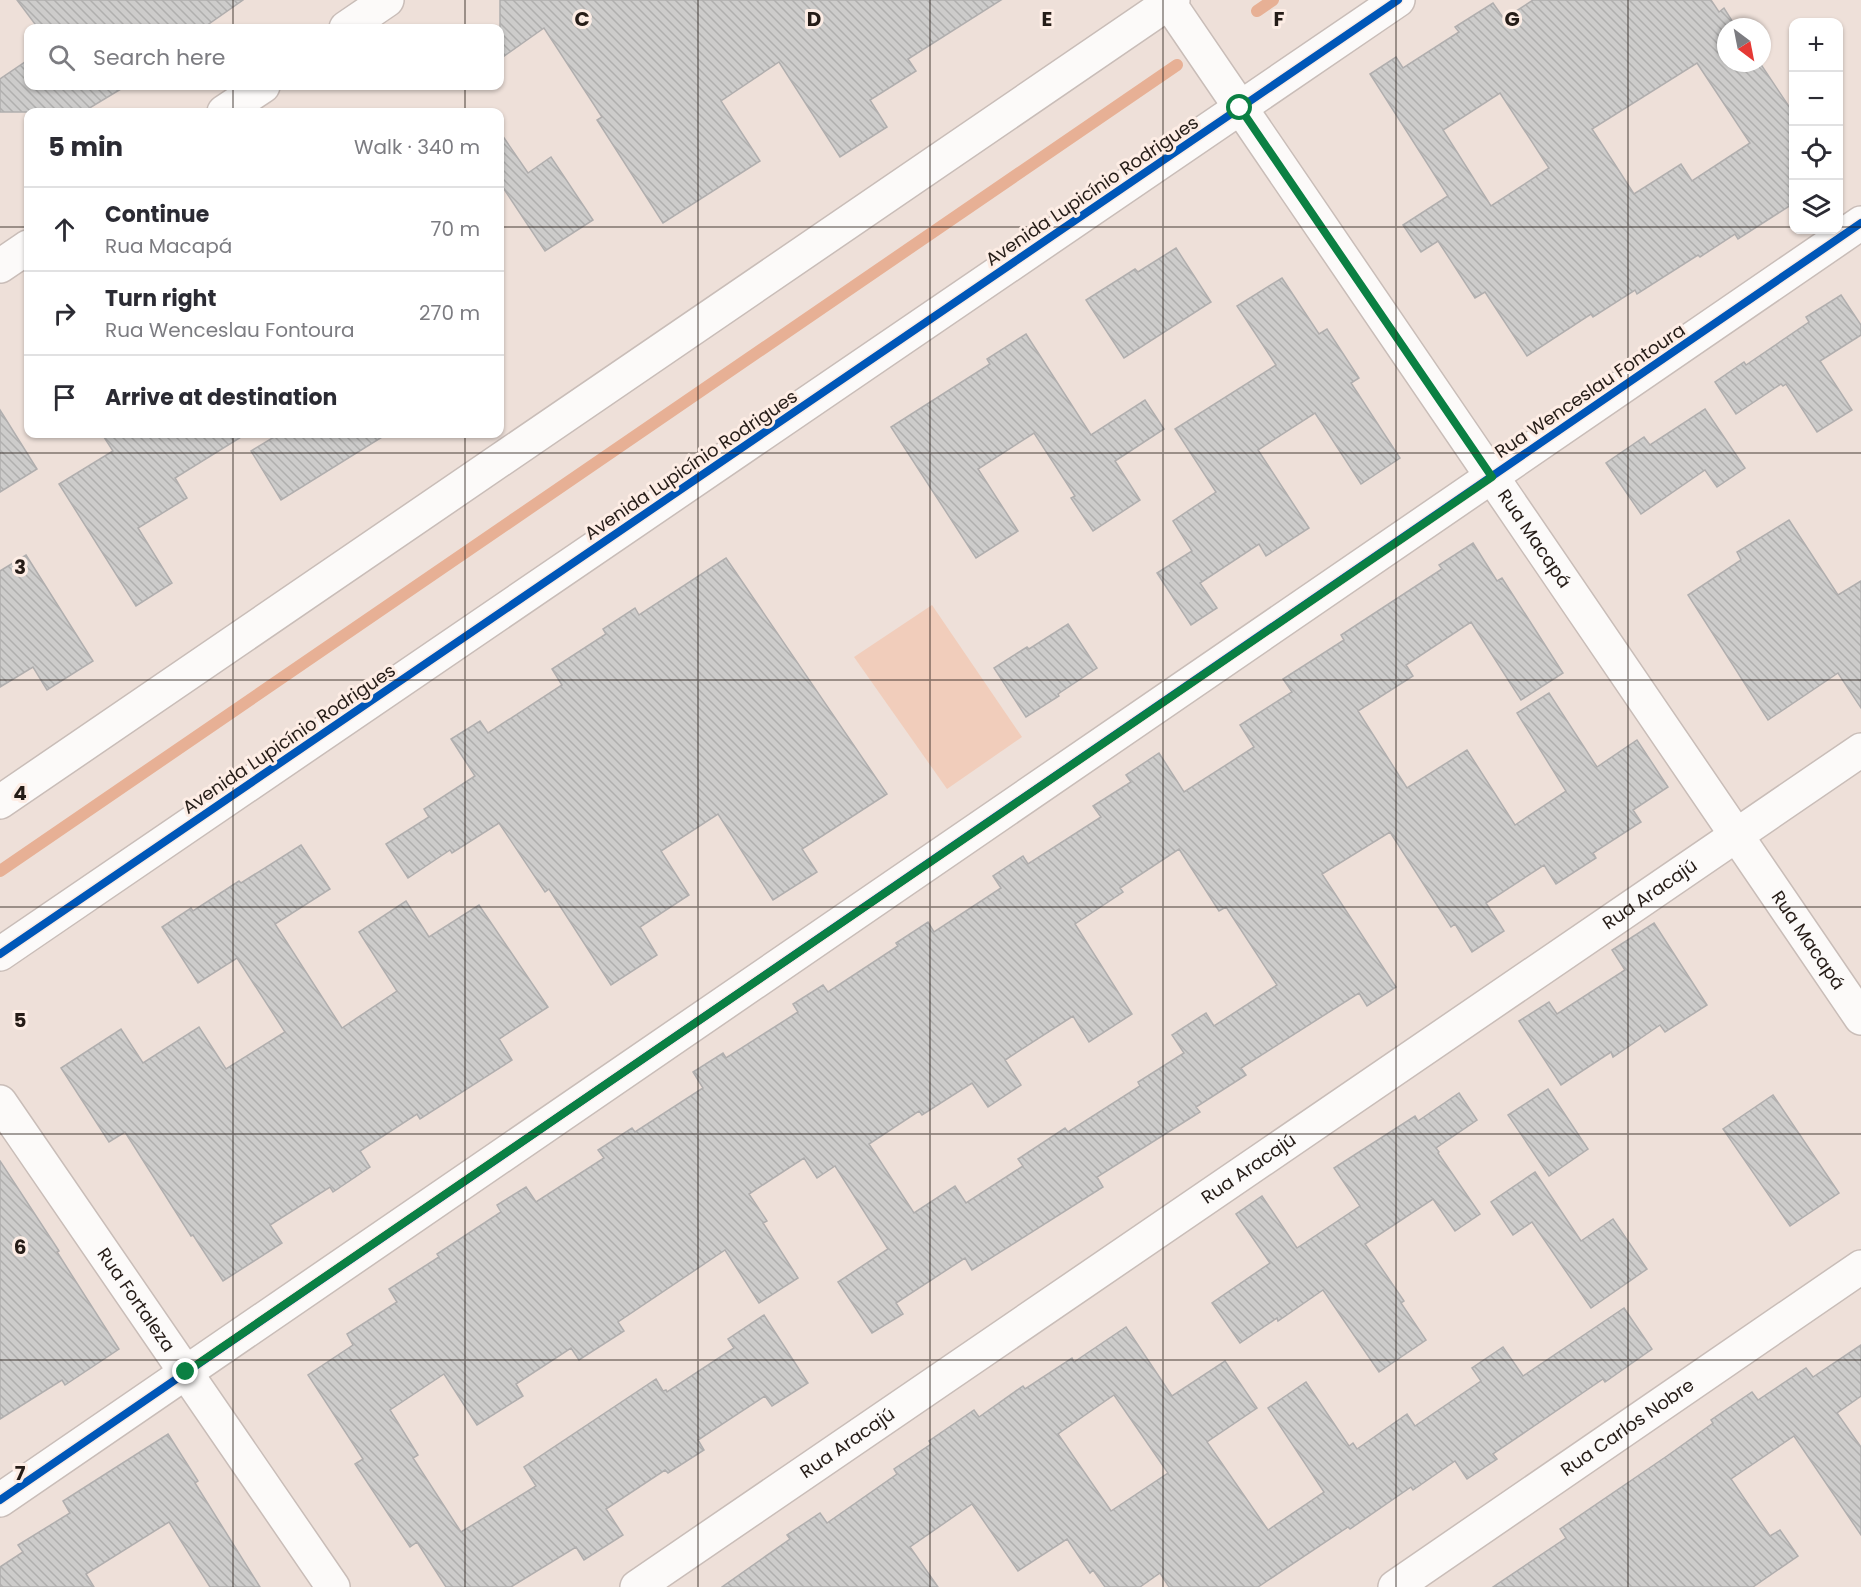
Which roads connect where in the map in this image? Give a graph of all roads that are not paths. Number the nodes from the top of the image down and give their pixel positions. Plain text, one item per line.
1 (387, 0) edge
2 (1398, 0) edge
3 (1170, 1) edge
4 (352, 24) edge
5 (257, 90) edge
6 (230, 108) edge
7 (1240, 108) junction
8 (1861, 223) edge
9 (24, 250) edge
10 (0, 266) edge
11 (1492, 477) junction
12 (1861, 750) edge
13 (0, 802) edge
14 (1736, 835) junction
15 (0, 954) edge
16 (1861, 1018) edge
17 (0, 1102) edge
18 (1861, 1267) edge
19 (186, 1372) junction
20 (0, 1500) edge
21 (333, 1587) edge
22 (637, 1587) edge
23 (1395, 1587) edge

1 - 4 street
2 - 7 street, Avenida Lupicínio Rodrigues
3 - 7 street, Rua Macapá
3 - 13 street
5 - 6 street
7 - 11 street, Rua Macapá
7 - 15 street, Avenida Lupicínio Rodrigues
8 - 11 street, Rua Wenceslau Fontoura
9 - 10 street
11 - 14 street, Rua Macapá
11 - 19 street, Rua Wenceslau Fontoura
12 - 14 street, Rua Aracajú
14 - 16 street, Rua Macapá
14 - 22 street, Rua Aracajú
17 - 19 street, Rua Fortaleza
18 - 23 street, Rua Carlos Nobre
19 - 20 street, Rua Wenceslau Fontoura
19 - 21 street, Rua Fortaleza

